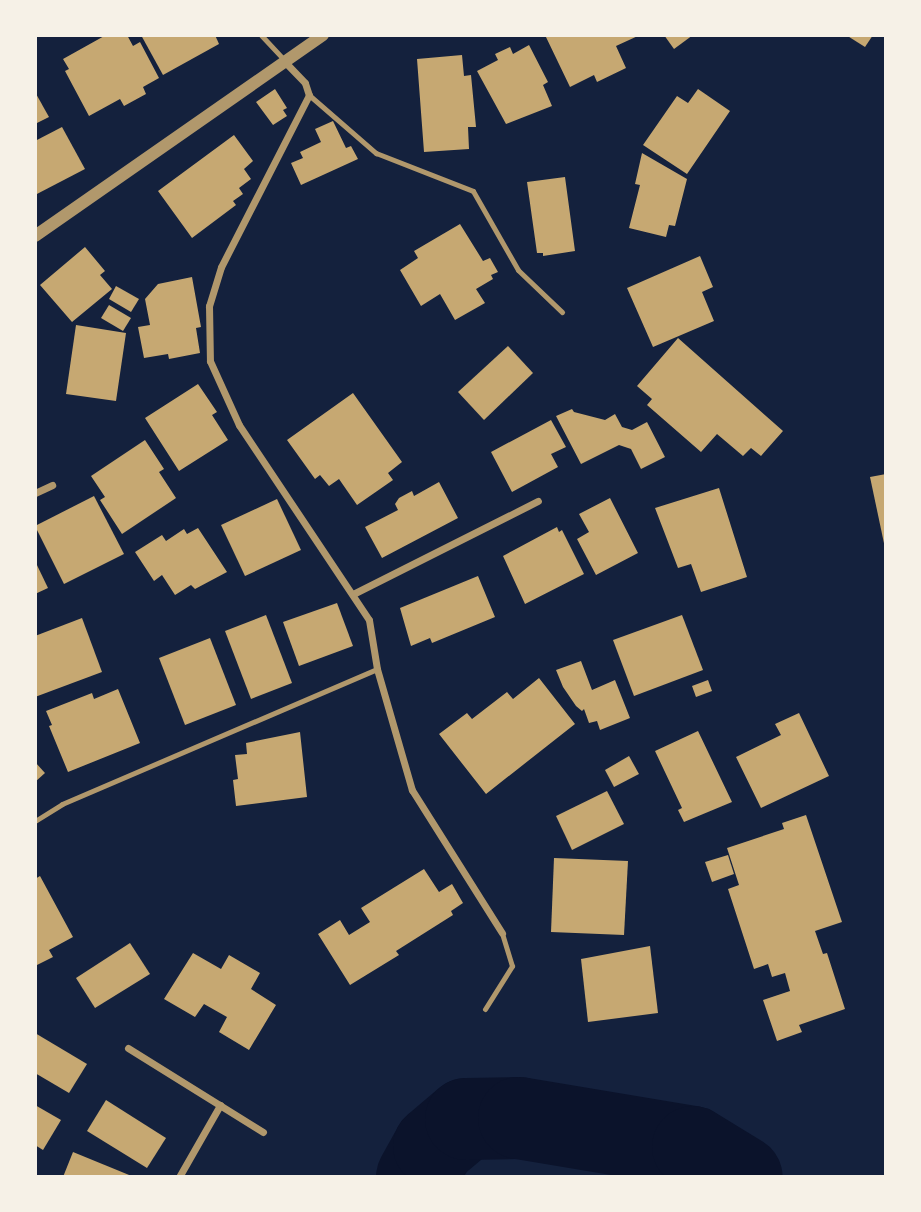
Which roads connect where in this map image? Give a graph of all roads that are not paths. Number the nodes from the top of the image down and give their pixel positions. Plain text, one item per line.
1 (261, 35) edge
2 (323, 35) edge
3 (284, 61) junction
4 (309, 94) junction
5 (35, 236) edge
6 (562, 312) dead end
7 (52, 485) dead end
8 (35, 493) edge
9 (538, 501) dead end
10 (353, 594) junction
11 (377, 669) junction
12 (35, 821) edge
13 (502, 933) joint
14 (485, 1009) dead end
15 (128, 1048) dead end
16 (219, 1105) junction
17 (263, 1132) dead end
18 (179, 1177) edge

1 - 3 lane
2 - 3 street
3 - 4 street
3 - 5 street
4 - 6 lane
4 - 10 street
7 - 8 street
9 - 10 street
10 - 11 street
11 - 12 lane
11 - 13 street
13 - 14 lane
15 - 16 street
16 - 17 street
16 - 18 street

